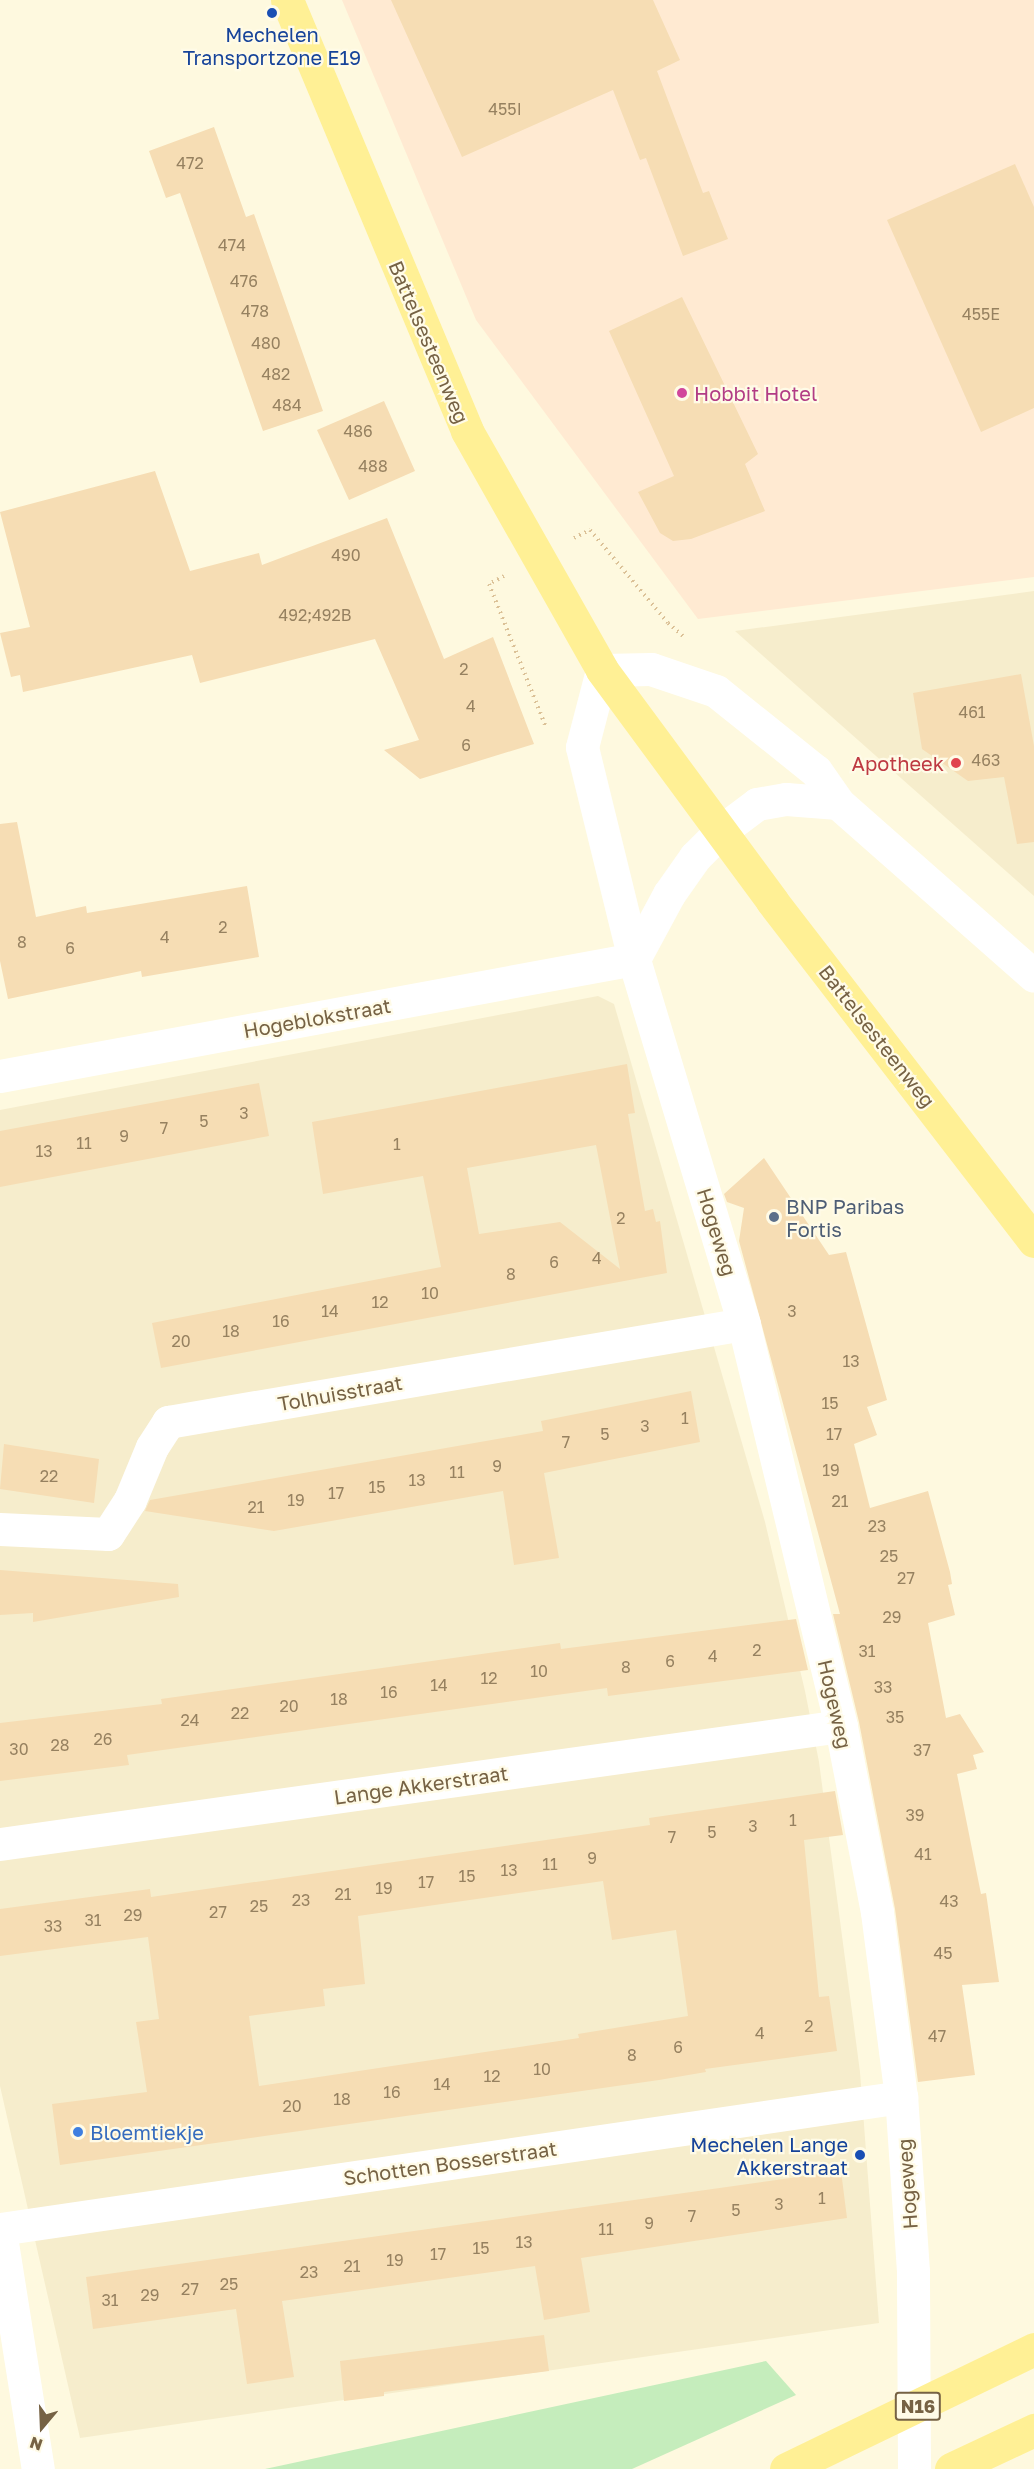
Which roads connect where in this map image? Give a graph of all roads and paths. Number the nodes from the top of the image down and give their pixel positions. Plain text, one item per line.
1 (287, 0) edge
2 (602, 670) junction
3 (838, 803) junction
4 (721, 831) junction
5 (634, 959) junction
6 (1034, 976) edge
7 (0, 1076) edge
8 (1034, 1241) edge
9 (744, 1324) junction
10 (0, 1529) edge
11 (841, 1726) junction
12 (0, 1844) edge
13 (901, 2097) junction
14 (0, 2229) edge
15 (1034, 2349) edge
16 (1034, 2430) edge
17 (955, 2467) edge
18 (38, 2469) edge
19 (786, 2469) edge
20 (914, 2469) edge

1 - 2 main road, Battelsesteenweg
2 - 3 street
2 - 4 main road, Battelsesteenweg
2 - 5 street, Hogeweg
3 - 4 street
3 - 6 street
4 - 5 street
4 - 8 main road, Battelsesteenweg
5 - 7 street, Hogeblokstraat
5 - 9 street, Hogeweg
9 - 10 street, Tolhuisstraat
9 - 11 street, Hogeweg
11 - 12 street, Lange Akkerstraat
11 - 13 street, Hogeweg
13 - 14 street, Schotten Bosserstraat
13 - 20 street, Hogeweg
14 - 18 street
15 - 19 main road, N16
16 - 17 main road

